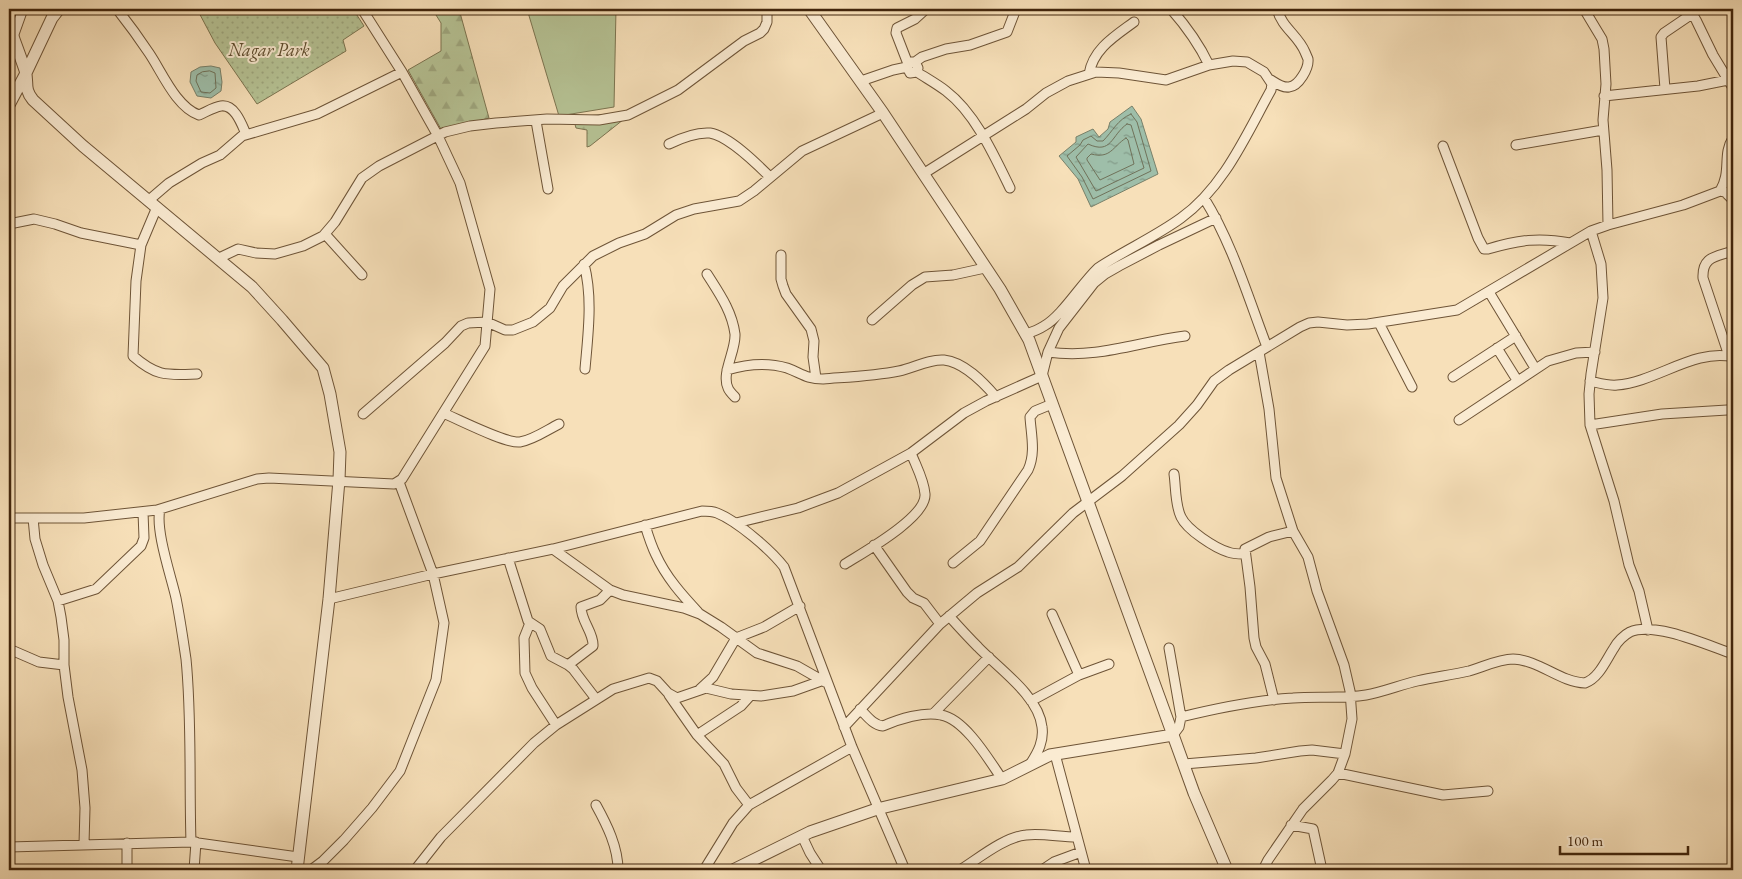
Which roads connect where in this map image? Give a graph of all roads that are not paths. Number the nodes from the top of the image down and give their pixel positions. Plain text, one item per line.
1 (23, 9) edge
2 (59, 9) edge
3 (117, 9) edge
4 (362, 9) edge
5 (766, 9) edge
6 (809, 9) edge
7 (926, 9) edge
8 (1016, 9) edge
9 (1171, 9) edge
10 (1277, 9) edge
11 (1584, 9) edge
12 (1690, 11) edge
13 (51, 13) edge
14 (1134, 22) dead end
15 (9, 25) edge
16 (13, 38) junction
17 (1209, 65) junction
18 (912, 66) junction
19 (402, 72) junction
20 (26, 73) junction
21 (1089, 74) junction
22 (1271, 80) junction
23 (861, 82) junction
24 (1731, 84) edge
25 (1665, 89) junction
26 (1604, 96) junction
27 (9, 105) edge
28 (883, 113) junction
29 (536, 121) junction
30 (1603, 130) junction
31 (246, 134) junction
32 (438, 136) junction
33 (984, 136) junction
34 (1733, 138) edge
35 (669, 144) dead end
36 (1516, 145) dead end
37 (1443, 146) dead end
38 (923, 174) junction
39 (770, 178) junction
40 (1010, 188) dead end
41 (548, 189) dead end
42 (1720, 191) junction
43 (1205, 199) junction
44 (1733, 200) edge
45 (153, 204) junction
46 (1215, 215) junction
47 (9, 224) edge
48 (1608, 225) junction
49 (1592, 231) junction
50 (325, 234) junction
51 (1570, 243) junction
52 (142, 245) junction
53 (1733, 252) edge
54 (781, 255) dead end
55 (219, 258) junction
56 (584, 264) junction
57 (985, 268) junction
58 (707, 274) dead end
59 (362, 275) dead end
60 (1489, 292) junction
61 (872, 320) dead end
62 (487, 322) junction
63 (1382, 322) junction
64 (1026, 334) junction
65 (1185, 336) dead end
66 (1516, 336) junction
67 (1497, 348) junction
68 (1263, 349) junction
69 (1048, 352) junction
70 (1595, 352) junction
71 (1731, 356) edge
72 (1535, 368) junction
73 (586, 369) dead end
74 (727, 370) junction
75 (197, 374) dead end
76 (1042, 376) junction
77 (1453, 377) dead end
78 (816, 378) junction
79 (1518, 380) junction
80 (1590, 381) junction
81 (1412, 386) dead end
82 (996, 397) junction
83 (734, 398) dead end
84 (1052, 404) junction
85 (1727, 410) dead end
86 (443, 413) junction
87 (363, 414) dead end
88 (1459, 420) dead end
89 (559, 424) dead end
90 (1590, 425) junction
91 (911, 453) junction
92 (1174, 474) dead end
93 (339, 480) junction
94 (399, 482) junction
95 (1089, 501) junction
96 (160, 509) junction
97 (143, 512) junction
98 (9, 518) edge
99 (33, 518) junction
100 (736, 523) junction
101 (645, 525) junction
102 (1293, 531) junction
103 (874, 545) junction
104 (553, 549) junction
105 (1244, 554) junction
106 (508, 558) junction
107 (952, 563) dead end
108 (845, 564) dead end
109 (433, 574) junction
110 (610, 590) junction
111 (329, 598) junction
112 (58, 601) junction
113 (800, 606) junction
114 (700, 614) junction
115 (1052, 614) dead end
116 (949, 616) junction
117 (530, 623) junction
118 (940, 624) junction
119 (1648, 630) junction
120 (736, 638) junction
121 (1169, 648) dead end
122 (9, 649) edge
123 (1733, 654) edge
124 (989, 658) junction
125 (1109, 664) dead end
126 (64, 665) junction
127 (568, 665) junction
128 (1079, 675) junction
129 (824, 682) junction
130 (700, 689) junction
131 (668, 693) junction
132 (750, 696) junction
133 (1351, 698) junction
134 (596, 699) junction
135 (1274, 700) junction
136 (1031, 702) junction
137 (860, 709) junction
138 (933, 714) junction
139 (1181, 717) junction
140 (556, 726) junction
141 (844, 727) junction
142 (697, 735) junction
143 (1173, 735) junction
144 (852, 747) junction
145 (1055, 754) junction
146 (1345, 754) junction
147 (1031, 763) junction
148 (1184, 764) junction
149 (1338, 773) junction
150 (1002, 779) junction
151 (1488, 791) dead end
152 (596, 805) dead end
153 (748, 805) junction
154 (877, 809) junction
155 (1291, 825) junction
156 (802, 836) junction
157 (1077, 837) junction
158 (194, 842) junction
159 (127, 843) junction
160 (84, 844) junction
161 (9, 847) edge
162 (1081, 852) junction
163 (298, 857) junction
164 (127, 870) edge
165 (194, 870) edge
166 (297, 870) edge
167 (311, 870) edge
168 (415, 870) edge
169 (618, 870) edge
170 (704, 870) edge
171 (733, 870) edge
172 (821, 870) edge
173 (905, 870) edge
174 (960, 870) edge
175 (1042, 870) edge
176 (1086, 870) edge
177 (1227, 870) edge
178 (1264, 870) edge
179 (1322, 870) edge

1 - 16 street
2 - 13 street
3 - 31 street
4 - 19 street
5 - 29 street
6 - 23 street
7 - 18 street
8 - 18 street
9 - 17 street
10 - 22 street
11 - 26 street
12 - 24 street
12 - 25 street
13 - 20 street
14 - 21 street
15 - 16 street
16 - 20 street
17 - 21 street
17 - 22 street
18 - 23 street
18 - 33 street
19 - 31 street
19 - 32 street
20 - 27 street
20 - 45 street
21 - 33 street
22 - 43 street
23 - 28 street
24 - 25 street
25 - 26 street
26 - 30 street
28 - 38 street
28 - 39 street
29 - 32 street
29 - 41 street
30 - 36 street
30 - 48 street
31 - 45 street
32 - 50 street
32 - 62 street
33 - 38 street
33 - 40 street
34 - 42 street
35 - 39 street
37 - 51 street
38 - 57 street
39 - 56 street
42 - 44 street
42 - 48 street
43 - 46 street
43 - 64 street
45 - 52 street
45 - 55 street
46 - 68 street
46 - 69 street
47 - 52 street
48 - 49 street
49 - 51 street
49 - 70 street
50 - 55 street
50 - 59 street
51 - 60 street
52 - 75 street
53 - 71 street
54 - 78 street
55 - 93 street
56 - 62 street
56 - 73 street
57 - 61 street
57 - 64 street
58 - 74 street
60 - 63 street
60 - 66 street
62 - 86 street
62 - 87 street
63 - 68 street
63 - 81 street
64 - 76 street
65 - 69 street
66 - 67 street
66 - 72 street
67 - 77 street
67 - 79 street
68 - 95 street
68 - 102 street
69 - 76 street
70 - 72 street
70 - 80 street
71 - 80 street
72 - 79 street
74 - 78 street
74 - 83 street
76 - 82 street
76 - 84 street
78 - 82 street
79 - 88 street
80 - 90 street
82 - 91 street
84 - 95 street
84 - 107 street
85 - 90 street
86 - 89 street
86 - 94 street
90 - 119 street
91 - 100 street
91 - 103 street
92 - 105 street
93 - 94 street
93 - 96 street
93 - 111 street
94 - 109 street
95 - 116 street
95 - 143 street
96 - 97 street
96 - 158 street
97 - 99 street
97 - 112 street
98 - 99 street
99 - 112 street
100 - 101 street
100 - 113 street
101 - 104 street
101 - 114 street
102 - 105 street
102 - 133 street
103 - 108 street
103 - 118 street
104 - 106 street
104 - 110 street
105 - 135 street
106 - 109 street
106 - 117 street
109 - 111 street
109 - 167 street
110 - 114 street
110 - 127 street
111 - 163 street
112 - 126 street
113 - 120 street
113 - 129 street
114 - 120 street
115 - 128 street
116 - 118 street
116 - 124 street
117 - 127 street
117 - 140 street
118 - 137 street
119 - 123 street
119 - 133 street
120 - 129 street
120 - 130 street
121 - 139 street
122 - 126 street
124 - 136 street
124 - 138 street
125 - 128 street
126 - 160 street
127 - 134 street
128 - 136 street
129 - 132 street
129 - 141 street
130 - 131 street
130 - 132 street
131 - 134 street
131 - 142 street
132 - 142 street
133 - 135 street
133 - 146 street
134 - 140 street
135 - 139 street
136 - 147 street
137 - 138 street
137 - 141 street
138 - 150 street
139 - 143 street
140 - 168 street
141 - 144 street
142 - 153 street
143 - 145 street
143 - 148 street
144 - 153 street
144 - 154 street
145 - 147 street
145 - 157 street
146 - 148 street
146 - 149 street
147 - 150 street
148 - 177 street
149 - 151 street
149 - 155 street
150 - 154 street
152 - 169 street
153 - 170 street
154 - 156 street
154 - 173 street
155 - 178 street
155 - 179 street
156 - 171 street
156 - 172 street
157 - 162 street
157 - 174 street
158 - 159 street
158 - 163 street
158 - 165 street
159 - 160 street
159 - 164 street
160 - 161 street
162 - 175 street
162 - 176 street
163 - 166 street

